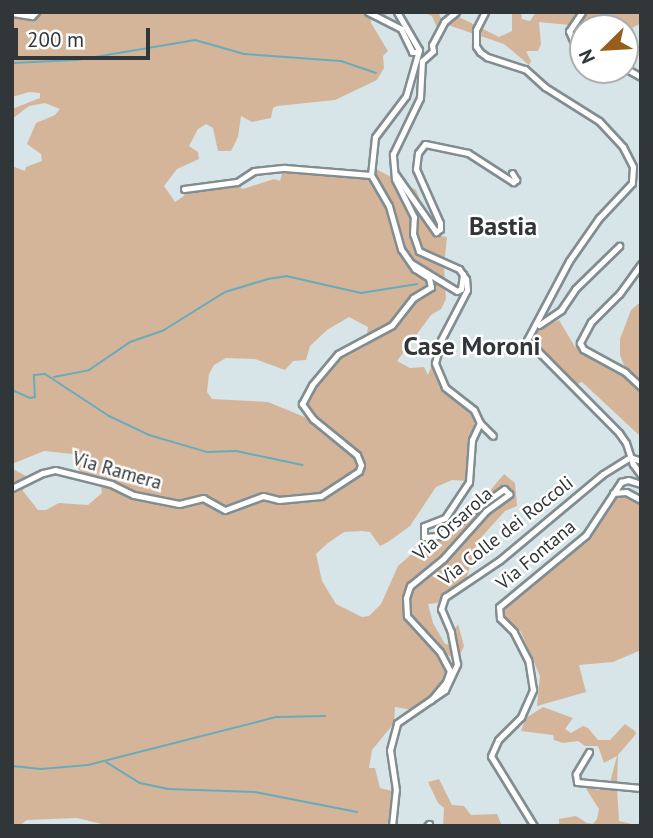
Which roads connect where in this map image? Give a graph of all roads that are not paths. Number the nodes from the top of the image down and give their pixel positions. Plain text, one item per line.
1 (36, 12) edge
2 (368, 12) edge
3 (397, 12) edge
4 (456, 12) edge
5 (485, 12) edge
6 (12, 13) edge
7 (432, 45) junction
8 (418, 51) junction
9 (512, 173) dead end
10 (371, 175) junction
11 (396, 175) junction
12 (184, 189) dead end
13 (618, 246) dead end
14 (411, 262) junction
15 (641, 264) edge
16 (463, 274) junction
17 (536, 326) junction
18 (641, 387) edge
19 (480, 423) junction
20 (494, 436) dead end
21 (630, 457) junction
22 (641, 461) edge
23 (641, 475) edge
24 (641, 484) edge
25 (12, 488) edge
26 (613, 493) junction
27 (641, 500) edge
28 (431, 700) junction
29 (589, 752) dead end
30 (577, 782) junction
31 (641, 788) edge
32 (574, 790) dead end
33 (392, 826) edge
34 (534, 826) edge

1 - 6 street
2 - 8 street
3 - 8 street
4 - 7 street
5 - 17 street
7 - 8 street
7 - 11 street
8 - 10 street
9 - 11 street
10 - 12 street
10 - 14 street
11 - 16 street
13 - 17 street
14 - 16 street
14 - 25 street, Via Ramera
15 - 18 street
16 - 19 street
17 - 21 street
19 - 20 street
19 - 28 street, Via Orsarola
21 - 22 street
21 - 23 street
21 - 28 street, Via Colle dei Roccoli
24 - 26 street, Via Fontana
26 - 27 street
26 - 34 street, Via Fontana
28 - 33 street, Via Colle dei Roccoli
29 - 30 street
30 - 31 street
30 - 32 street

